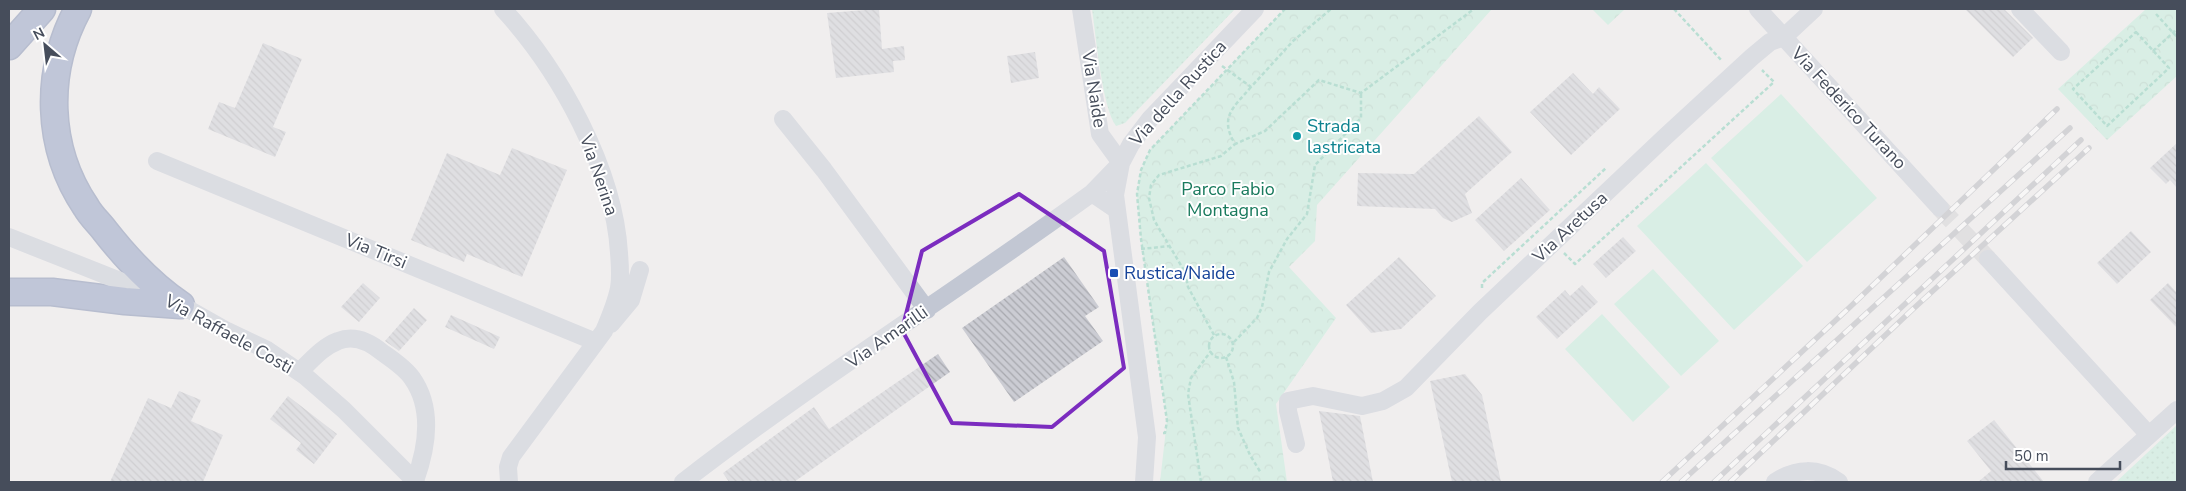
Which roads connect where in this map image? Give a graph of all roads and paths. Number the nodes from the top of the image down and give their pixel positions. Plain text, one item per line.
1 (42, 9) edge
2 (78, 9) edge
3 (503, 9) edge
4 (1081, 9) edge
5 (1255, 9) edge
6 (1285, 9) edge
7 (1331, 9) edge
8 (1474, 9) edge
9 (1674, 9) edge
10 (1758, 9) edge
11 (1814, 9) edge
12 (2020, 9) edge
13 (2156, 14) dead end
14 (2177, 29) edge
15 (2174, 33) junction
16 (1784, 37) junction
17 (2177, 37) edge
18 (9, 46) edge
19 (2153, 51) junction
20 (2061, 52) dead end
21 (1752, 57) junction
22 (1722, 61) dead end
23 (1221, 66) dead end
24 (1226, 70) junction
25 (1251, 88) junction
26 (1361, 93) junction
27 (783, 118) dead end
28 (1236, 144) junction
29 (157, 160) dead end
30 (1121, 163) junction
31 (1092, 193) junction
32 (1940, 208) tunnel mouth
33 (1117, 210) junction
34 (9, 237) edge
35 (1554, 242) junction
36 (1170, 246) junction
37 (1136, 249) dead end
38 (1142, 249) junction
39 (1988, 259) tunnel mouth
40 (640, 270) dead end
41 (9, 292) edge
42 (181, 305) junction
43 (927, 310) junction
44 (1214, 335) junction
45 (600, 336) junction
46 (1234, 342) junction
47 (1211, 352) junction
48 (1226, 357) junction
49 (299, 372) junction
50 (2177, 410) edge
51 (2150, 435) junction
52 (1147, 437) junction
53 (1296, 444) dead end
54 (1261, 472) dead end
55 (415, 482) edge
56 (509, 482) edge
57 (683, 482) edge
58 (1144, 482) edge
59 (1201, 482) edge
60 (1775, 482) edge
61 (1839, 482) edge
62 (2097, 482) edge

1 - 18 highway
2 - 42 highway
3 - 45 street, Via Nerina
4 - 30 street, Via Naide
5 - 30 street, Via della Rustica
6 - 24 path
7 - 25 path
8 - 26 path
9 - 22 path
10 - 16 street, Via Federico Turano
11 - 16 street, Via Aretusa
12 - 20 street
13 - 15 path
14 - 15 path
15 - 17 path
15 - 19 path
16 - 21 street, Via Aretusa
16 - 32 street, Via Federico Turano
19 - 19 path
21 - 35 street, Via Aretusa
21 - 35 path
23 - 24 path
24 - 25 path
24 - 38 path
25 - 28 path
26 - 28 path
26 - 46 path
27 - 43 street
28 - 36 path
29 - 45 street, Via Tirsi
30 - 31 street, Via Amarilli
30 - 33 street, Via della Rustica
31 - 33 street
31 - 43 street, Via Amarilli
33 - 52 street, Via della Rustica
34 - 42 street, Via Raffaele Costi
35 - 53 street, Via Aretusa
36 - 38 path
36 - 44 path
37 - 38 path
38 - 52 path
39 - 51 street
40 - 45 street
41 - 42 highway
42 - 49 street, Via Raffaele Costi
43 - 57 street, Via Amarilli
44 - 46 path
44 - 47 path
45 - 56 street, Via Nerina
46 - 48 path
47 - 48 path
47 - 59 path
48 - 54 path
49 - 55 street, Via Raffaele Costi
49 - 55 street
50 - 51 street
51 - 62 street
52 - 58 street, Via della Rustica
60 - 61 street

